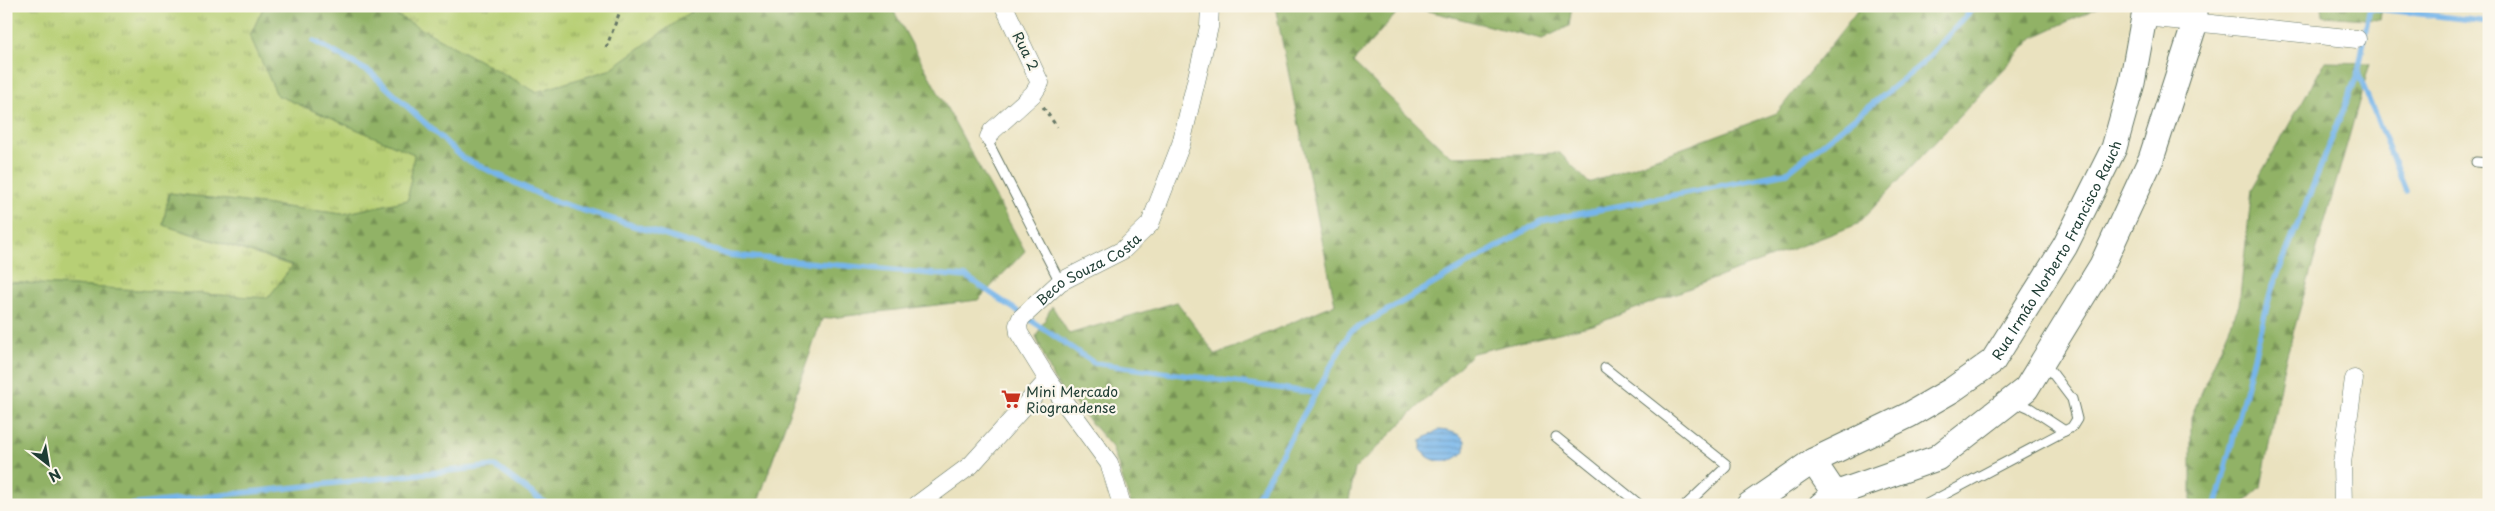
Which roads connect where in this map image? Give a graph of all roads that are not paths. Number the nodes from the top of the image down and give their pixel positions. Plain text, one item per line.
1 (1004, 6) edge
2 (1210, 6) edge
3 (2146, 12) edge
4 (2195, 15) edge
5 (2357, 39) dead end
6 (989, 137) joint
7 (2476, 162) dead end
8 (2489, 163) edge
9 (2065, 246) junction
10 (2102, 265) junction
11 (1060, 282) junction
12 (2043, 361) junction
13 (1605, 368) dead end
14 (2354, 379) dead end
15 (1048, 380) junction
16 (2012, 400) junction
17 (2065, 431) junction
18 (1556, 437) dead end
19 (1813, 461) junction
20 (1828, 499) edge
21 (917, 505) edge
22 (1122, 505) edge
23 (1640, 505) edge
24 (1686, 505) edge
25 (1749, 505) edge
26 (1925, 505) edge
27 (2343, 505) edge

1 - 6 street, Rua 2
2 - 11 street, Beco Souza Costa
3 - 4 street
3 - 9 street, Rua Irmão Norberto Francisco Rauch
4 - 5 street
4 - 10 street
6 - 11 lane
7 - 8 lane
9 - 10 street
9 - 19 street, Rua Irmão Norberto Francisco Rauch
10 - 12 street
11 - 15 street, Beco Souza Costa
12 - 16 street
12 - 17 lane
13 - 24 lane
14 - 27 street
15 - 21 street
15 - 22 street, Beco Souza Costa
16 - 17 lane
16 - 20 street
17 - 26 lane
18 - 23 lane
19 - 20 street
19 - 25 street, Rua Irmão Norberto Francisco Rauch

